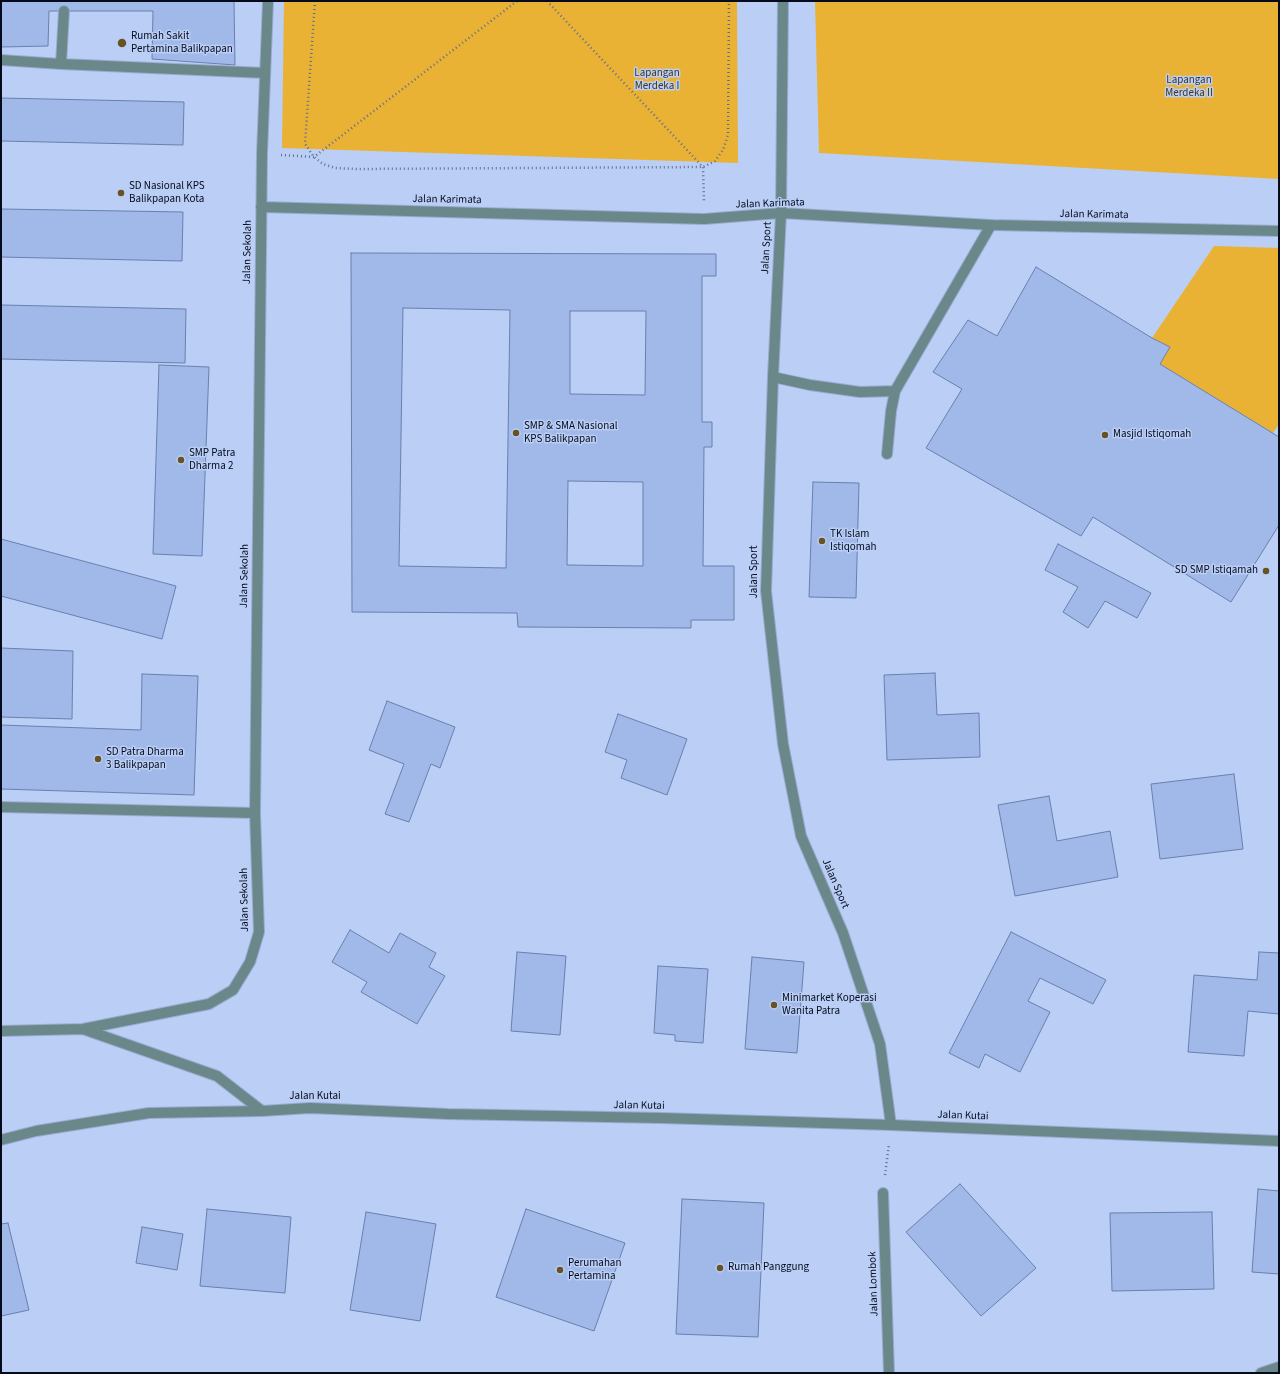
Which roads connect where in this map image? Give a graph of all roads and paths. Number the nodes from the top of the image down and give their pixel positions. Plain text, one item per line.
1 (268, 1) edge
2 (315, 1) edge
3 (517, 1) edge
4 (547, 1) edge
5 (730, 1) edge
6 (782, 1) edge
7 (64, 11) dead end
8 (1, 60) edge
9 (61, 64) junction
10 (265, 73) junction
11 (262, 154) junction
12 (314, 157) junction
13 (703, 166) junction
14 (261, 207) junction
15 (781, 213) junction
16 (704, 219) junction
17 (991, 225) junction
18 (1279, 230) edge
19 (773, 377) junction
20 (895, 391) junction
21 (887, 454) dead end
22 (1, 807) edge
23 (254, 813) junction
24 (83, 1029) junction
25 (1, 1031) edge
26 (262, 1111) junction
27 (891, 1125) junction
28 (1, 1140) edge
29 (1279, 1141) edge
30 (883, 1193) joint
31 (1279, 1367) edge
32 (889, 1373) edge
33 (1262, 1373) edge

1 - 10 street, Jalan Sekolah
2 - 12 path
3 - 12 path
4 - 13 path
5 - 13 path
6 - 15 street, Jalan Sport
7 - 9 street
8 - 9 street
9 - 10 street
10 - 11 street, Jalan Sekolah
11 - 12 path
11 - 14 street, Jalan Sekolah
12 - 13 path
13 - 16 path
14 - 16 street, Jalan Karimata
14 - 23 street, Jalan Sekolah
15 - 16 street, Jalan Karimata
15 - 17 street, Jalan Karimata
15 - 19 street, Jalan Sport
17 - 18 street, Jalan Karimata
17 - 20 street
19 - 20 street
19 - 27 street, Jalan Sport
20 - 21 street
22 - 23 street
23 - 24 street, Jalan Sekolah
24 - 25 street
24 - 26 street
26 - 27 street, Jalan Kutai
26 - 28 street, Jalan Kutai
27 - 29 street, Jalan Kutai
27 - 30 path
30 - 32 street, Jalan Lombok
31 - 33 street

